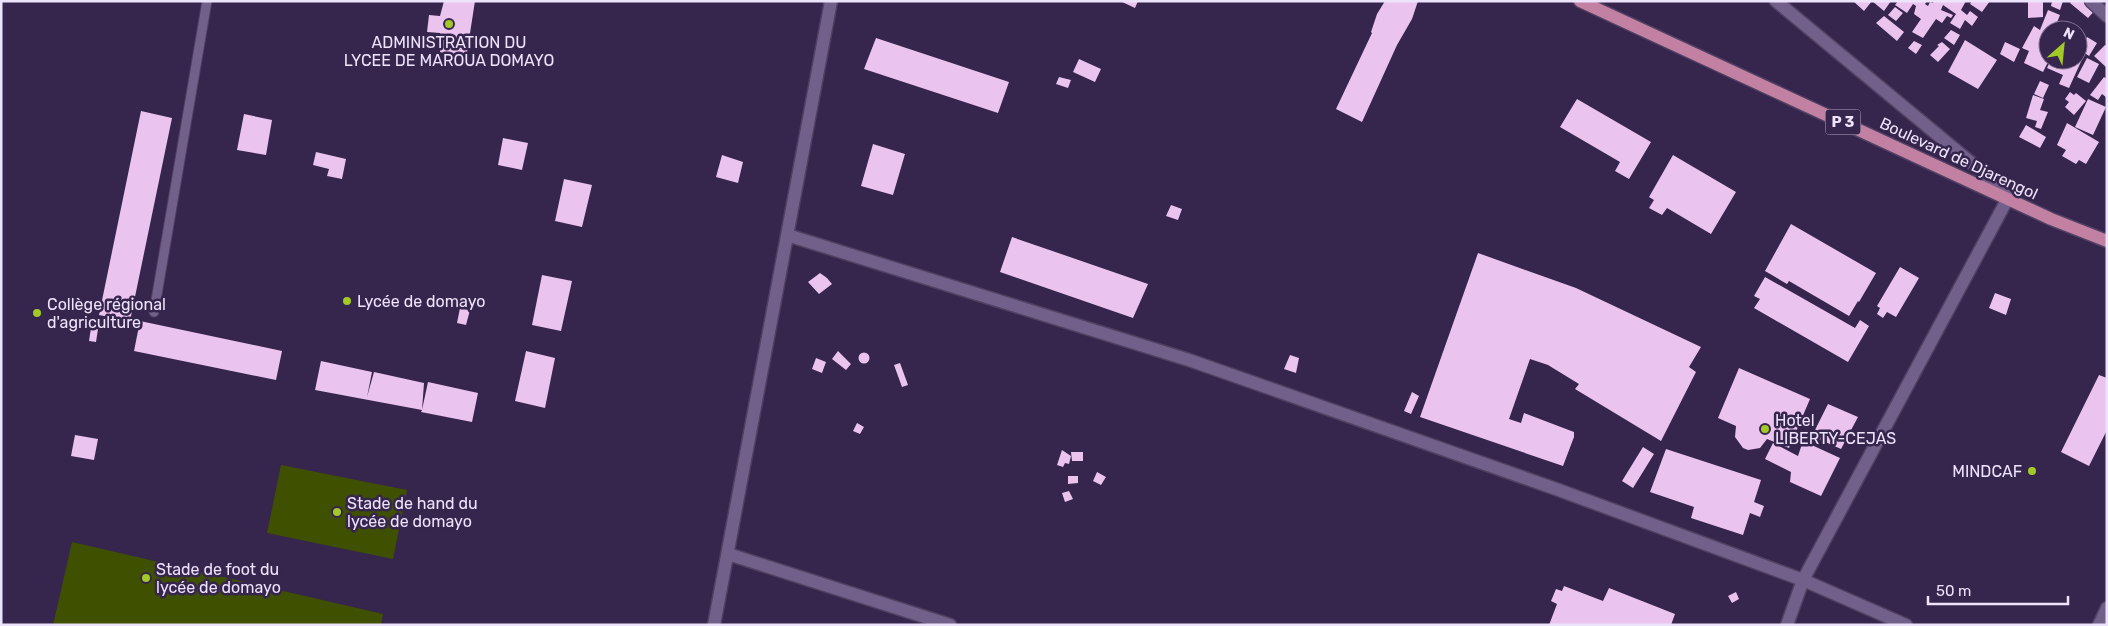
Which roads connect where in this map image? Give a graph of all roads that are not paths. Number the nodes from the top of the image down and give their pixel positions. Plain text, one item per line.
1 (207, 1) edge
2 (831, 1) edge
3 (1580, 1) edge
4 (1776, 1) edge
5 (2091, 1) edge
6 (2107, 16) edge
7 (2008, 198) junction
8 (787, 235) junction
9 (2107, 241) edge
10 (154, 312) dead end
11 (728, 554) junction
12 (1803, 580) junction
13 (2107, 608) edge
14 (714, 625) edge
15 (950, 625) edge
16 (1787, 625) edge
17 (1906, 625) edge
18 (2099, 625) edge

1 - 10 lane
2 - 8 street
3 - 7 main road, Boulevard de Djarengol / P 3
4 - 7 street
5 - 6 street
7 - 9 main road, Boulevard de Djarengol / P 3
7 - 12 street
8 - 11 street
8 - 12 street
11 - 14 street
11 - 15 street
12 - 16 street
12 - 17 street
13 - 18 street

